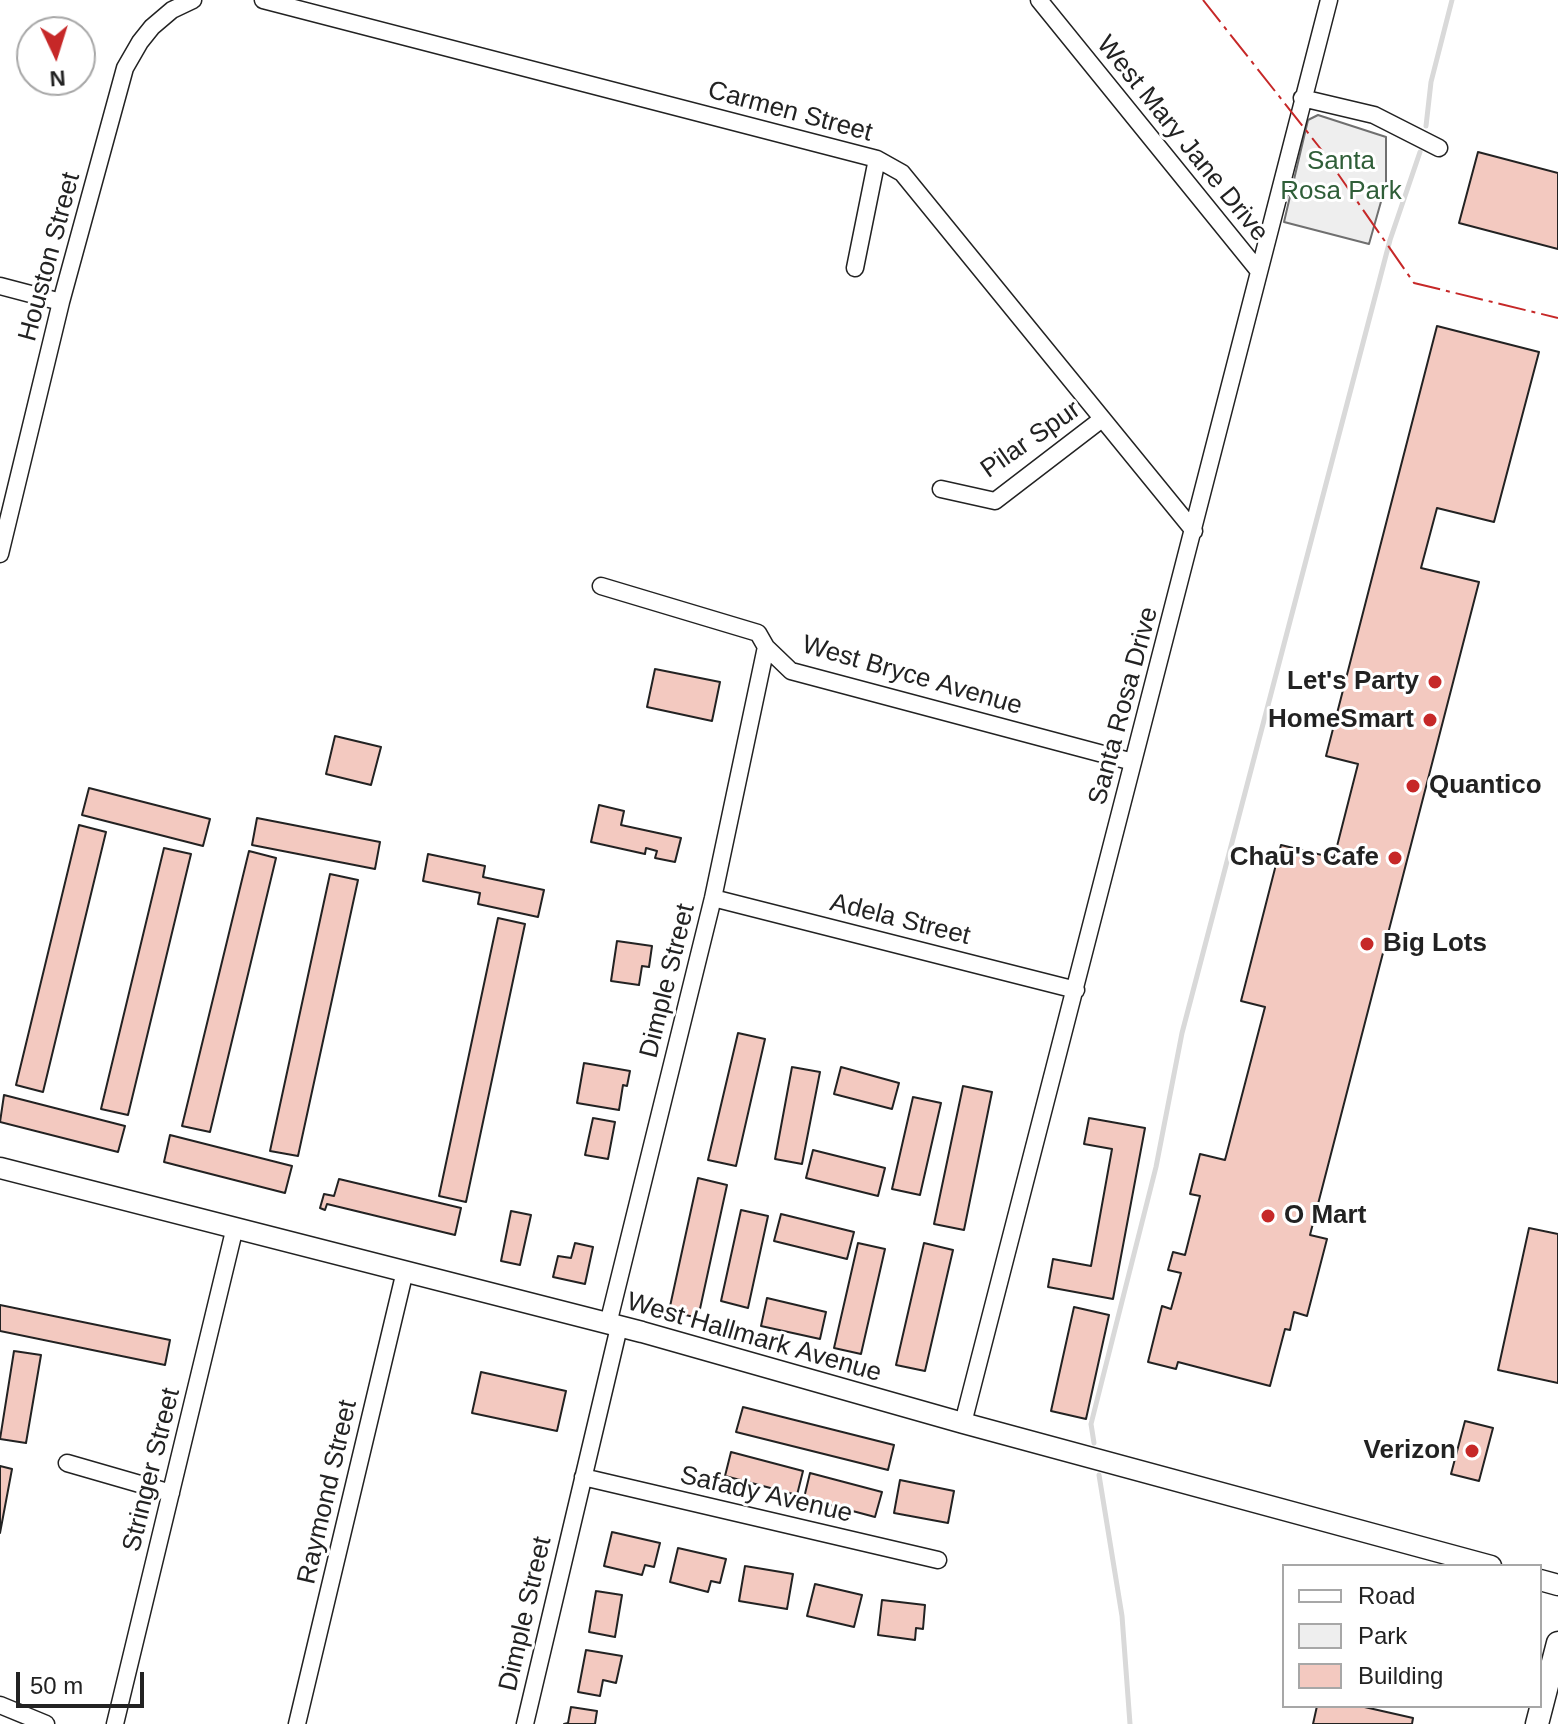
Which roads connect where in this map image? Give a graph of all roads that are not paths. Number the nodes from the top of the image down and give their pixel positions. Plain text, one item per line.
1 (193, 0) edge
2 (263, 0) edge
3 (1039, 0) edge
4 (1329, 0) edge
5 (1302, 98) junction
6 (1439, 148) dead end
7 (877, 159) junction
8 (855, 268) dead end
9 (1258, 270) junction
10 (0, 286) edge
11 (61, 302) junction
12 (1102, 419) junction
13 (941, 489) dead end
14 (4, 523) edge
15 (1194, 531) junction
16 (0, 554) edge
17 (601, 586) dead end
18 (766, 647) junction
19 (1133, 762) junction
20 (713, 898) junction
21 (1076, 990) junction
22 (0, 1168) edge
23 (235, 1227) junction
24 (405, 1271) junction
25 (613, 1326) junction
26 (963, 1423) junction
27 (67, 1463) dead end
28 (583, 1477) junction
29 (171, 1493) junction
30 (938, 1560) dead end
31 (1484, 1564) edge
32 (1558, 1643) edge
33 (0, 1705) edge
34 (1542, 1705) edge
35 (46, 1724) edge
36 (115, 1724) edge
37 (297, 1724) edge
38 (525, 1724) edge

1 - 11 street, Houston Street
2 - 7 street, Carmen Street
3 - 9 street, West Mary Jane Drive
4 - 5 street, Santa Rosa Drive
5 - 6 street
5 - 9 street, Santa Rosa Drive
7 - 8 street
7 - 12 street, Carmen Street
9 - 15 street, Santa Rosa Drive
10 - 11 street
11 - 14 street, Houston Street
12 - 13 street, Pilar Spur
12 - 15 street, Carmen Street
14 - 16 street, Houston Street
15 - 19 street, Santa Rosa Drive
17 - 18 street, West Bryce Avenue
18 - 19 street, West Bryce Avenue
18 - 20 street, Dimple Street
19 - 21 street, Santa Rosa Drive
20 - 21 street, Adela Street
20 - 25 street, Dimple Street
21 - 26 street, Santa Rosa Drive
22 - 23 street, West Hallmark Avenue
23 - 24 street, West Hallmark Avenue
23 - 29 street, Stringer Street
24 - 25 street, West Hallmark Avenue
24 - 37 street, Raymond Street
25 - 26 street, West Hallmark Avenue
25 - 28 street, Dimple Street
26 - 31 street, West Hallmark Avenue
27 - 29 street
28 - 30 street, Safady Avenue
28 - 38 street, Dimple Street
29 - 36 street, Stringer Street
32 - 34 main road
33 - 35 street

